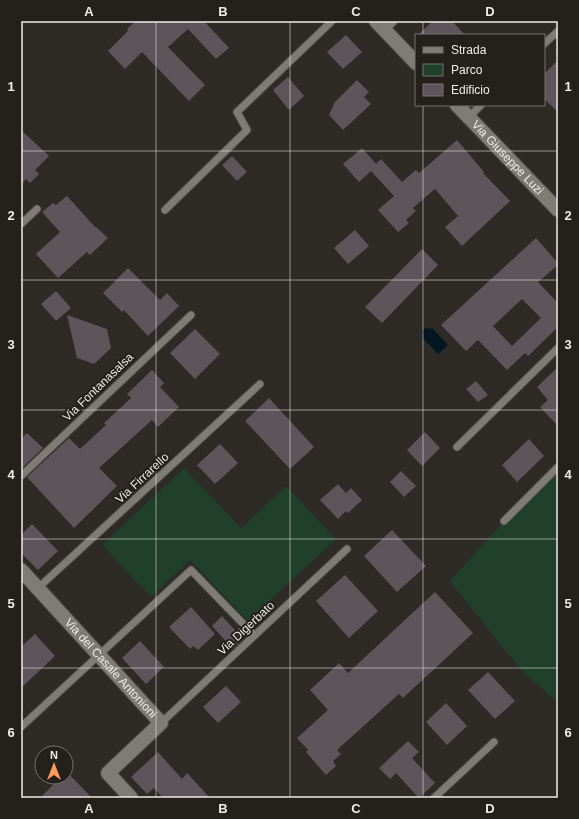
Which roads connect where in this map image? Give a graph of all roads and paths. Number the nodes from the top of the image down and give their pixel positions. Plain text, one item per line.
1 (332, 21) edge
2 (385, 24) edge
3 (558, 31) edge
4 (545, 43) edge
5 (415, 62) edge
6 (458, 106) edge
7 (480, 106) edge
8 (469, 117) junction
9 (37, 209) dead end
10 (165, 210) dead end
11 (558, 210) edge
12 (21, 224) edge
13 (191, 315) dead end
14 (558, 348) edge
15 (260, 384) dead end
16 (456, 447) dead end
17 (558, 468) edge
18 (21, 476) edge
19 (504, 521) dead end
20 (347, 549) dead end
21 (21, 570) edge
22 (38, 588) junction
23 (254, 635) junction
24 (100, 655) junction
25 (161, 723) junction
26 (21, 728) edge
27 (494, 742) dead end
28 (131, 798) edge
29 (434, 798) edge

1 - 10 lane
2 - 5 street
3 - 4 lane
6 - 8 street, Via Giuseppe Luzi
7 - 8 lane
8 - 11 street, Via Giuseppe Luzi
9 - 12 lane
13 - 18 lane, Via Fontanasalsa
14 - 16 lane
15 - 22 lane, Via Firrarello
17 - 19 lane
20 - 23 lane, Via Digerbato
21 - 22 street, Via del Casale Antonioni
22 - 24 street, Via del Casale Antonioni
23 - 24 lane
23 - 25 lane, Via Digerbato
24 - 25 street, Via del Casale Antonioni
24 - 26 lane
25 - 28 street, Via del Casale Antonioni
27 - 29 lane

